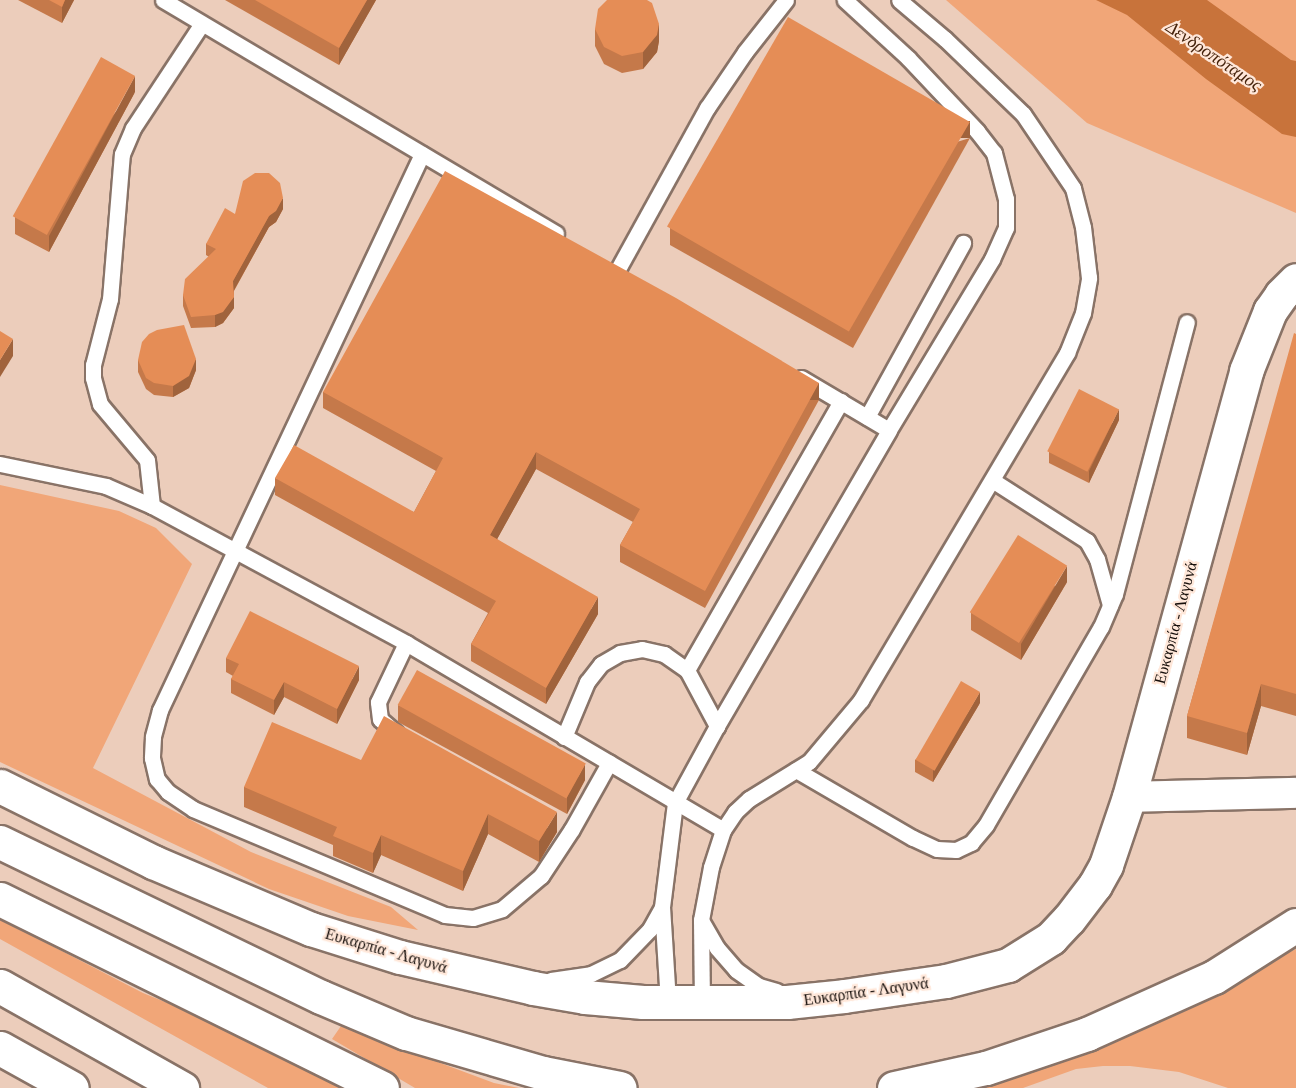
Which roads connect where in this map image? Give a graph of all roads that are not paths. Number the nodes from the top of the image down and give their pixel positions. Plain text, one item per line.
1 (163, 0) edge
2 (786, 0) edge
3 (845, 0) edge
4 (899, 0) edge
5 (201, 25) junction
6 (422, 154) junction
7 (567, 239) edge
8 (963, 243) dead end
9 (618, 269) edge
10 (1296, 280) edge
11 (1187, 322) dead end
12 (790, 371) edge
13 (841, 401) junction
14 (867, 417) junction
15 (889, 430) junction
16 (0, 464) edge
17 (992, 480) junction
18 (152, 506) junction
19 (236, 550) junction
20 (1110, 605) junction
21 (406, 643) junction
22 (687, 670) junction
23 (717, 726) junction
24 (564, 737) junction
25 (412, 742) edge
26 (609, 764) junction
27 (796, 770) junction
28 (0, 786) edge
29 (1295, 793) edge
30 (1129, 797) junction
31 (675, 803) junction
32 (723, 830) junction
33 (0, 842) edge
34 (0, 899) edge
35 (662, 907) junction
36 (701, 920) junction
37 (1296, 925) edge
38 (503, 983) junction
39 (0, 986) edge
40 (805, 1000) junction
41 (668, 1002) junction
42 (702, 1003) junction
43 (0, 1048) edge
44 (72, 1088) edge
45 (182, 1088) edge
46 (382, 1088) edge
47 (620, 1088) edge
48 (894, 1088) edge

1 - 5 lane
2 - 9 lane
3 - 15 lane
4 - 17 lane
5 - 6 lane
5 - 18 lane
6 - 7 lane
6 - 19 lane
8 - 14 lane
10 - 30 main road, Ευκαρπία - Λαγυνά
11 - 20 lane
12 - 13 lane
13 - 14 lane
13 - 22 lane
14 - 15 lane
15 - 23 lane
16 - 18 lane
17 - 20 lane
17 - 27 lane
18 - 19 lane
19 - 21 lane
19 - 26 lane
20 - 27 lane
21 - 24 lane
21 - 25 lane
22 - 23 lane
22 - 24 lane
23 - 31 lane
24 - 26 lane
26 - 31 lane
27 - 32 lane
28 - 38 main road, Ευκαρπία - Λαγυνά
29 - 30 street
30 - 40 main road, Ευκαρπία - Λαγυνά
31 - 32 lane
31 - 35 lane
32 - 36 lane
33 - 47 main road
34 - 46 main road
35 - 38 lane
35 - 41 lane
36 - 40 lane
36 - 42 lane
37 - 48 main road
38 - 41 main road, Ευκαρπία - Λαγυνά
39 - 45 main road
40 - 42 main road, Ευκαρπία - Λαγυνά
41 - 42 main road, Ευκαρπία - Λαγυνά
43 - 44 main road

